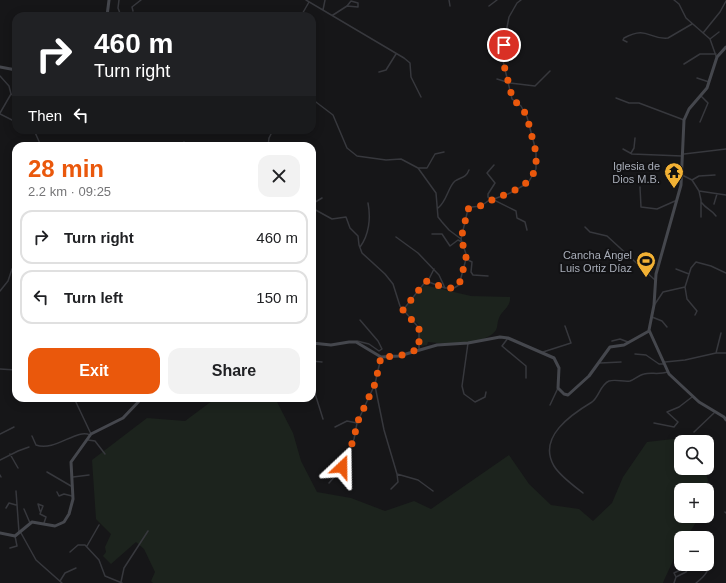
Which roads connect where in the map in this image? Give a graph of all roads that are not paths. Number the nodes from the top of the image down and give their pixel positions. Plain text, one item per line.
1 (109, 0) edge
2 (119, 0) edge
3 (141, 0) edge
4 (306, 0) edge
5 (325, 0) edge
6 (449, 0) edge
7 (497, 0) edge
8 (521, 0) edge
9 (674, 0) edge
10 (726, 1) edge
11 (309, 2) junction
12 (347, 6) junction
13 (450, 6) dead end
14 (489, 6) dead end
15 (323, 10) junction
16 (133, 11) dead end
17 (108, 12) edge
18 (120, 12) edge
19 (303, 12) edge
20 (333, 16) junction
21 (692, 24) junction
22 (719, 32) dead end
23 (703, 33) junction
24 (710, 39) junction
25 (626, 42) dead end
26 (726, 47) edge
27 (396, 54) junction
28 (716, 56) junction
29 (684, 64) dead end
30 (0, 67) edge
31 (12, 69) edge
32 (550, 71) dead end
33 (379, 72) dead end
34 (0, 76) edge
35 (696, 78) dead end
36 (497, 79) dead end
37 (709, 82) junction
38 (510, 83) junction
39 (11, 94) joint
40 (701, 96) junction
41 (421, 97) dead end
42 (616, 98) dead end
43 (316, 102) edge
44 (0, 113) edge
45 (684, 120) junction
46 (12, 121) edge
47 (700, 122) dead end
48 (635, 138) dead end
49 (623, 149) dead end
50 (726, 149) edge
51 (444, 152) dead end
52 (631, 153) junction
53 (682, 155) junction
54 (494, 165) dead end
55 (418, 168) junction
56 (469, 170) dead end
57 (682, 174) junction
58 (715, 176) dead end
59 (692, 180) junction
60 (640, 187) dead end
61 (699, 191) junction
62 (717, 194) junction
63 (726, 195) edge
64 (322, 198) dead end
65 (491, 200) junction
66 (676, 201) junction
67 (316, 202) edge
68 (701, 202) junction
69 (368, 204) dead end
70 (714, 204) dead end
71 (438, 208) junction
72 (316, 210) edge
73 (716, 216) dead end
74 (701, 217) dead end
75 (585, 227) dead end
76 (528, 230) dead end
77 (432, 234) dead end
78 (396, 237) dead end
79 (461, 239) junction
80 (462, 242) junction
81 (360, 248) junction
82 (466, 259) junction
83 (12, 268) edge
84 (434, 269) junction
85 (676, 269) dead end
86 (726, 273) edge
87 (689, 274) junction
88 (488, 276) dead end
89 (655, 280) junction
90 (428, 281) junction
91 (684, 287) junction
92 (445, 288) junction
93 (0, 291) edge
94 (654, 305) junction
95 (403, 310) junction
96 (695, 315) dead end
97 (652, 317) junction
98 (360, 320) dead end
99 (565, 326) dead end
100 (667, 326) dead end
101 (649, 331) junction
102 (721, 333) dead end
103 (508, 338) junction
104 (612, 341) dead end
105 (356, 342) junction
106 (628, 342) junction
107 (316, 343) edge
108 (468, 343) junction
109 (419, 349) junction
110 (543, 352) junction
111 (716, 353) junction
112 (726, 353) edge
113 (636, 354) dead end
114 (381, 357) junction
115 (316, 361) edge
116 (322, 362) dead end
117 (621, 362) dead end
118 (600, 363) junction
119 (664, 363) junction
120 (0, 369) edge
121 (12, 370) edge
122 (668, 372) junction
123 (526, 378) dead end
124 (375, 384) junction
125 (558, 388) junction
126 (486, 392) dead end
127 (316, 397) edge
128 (692, 397) junction
129 (76, 402) edge
130 (138, 402) edge
131 (550, 405) dead end
132 (716, 412) junction
133 (323, 419) dead end
134 (726, 420) edge
135 (357, 423) junction
136 (654, 423) dead end
137 (14, 427) dead end
138 (335, 427) dead end
139 (694, 432) dead end
140 (0, 434) edge
141 (90, 435) junction
142 (32, 436) dead end
143 (86, 440) junction
144 (29, 447) dead end
145 (10, 454) junction
146 (105, 454) dead end
147 (0, 460) edge
148 (18, 468) dead end
149 (47, 472) dead end
150 (90, 474) dead end
151 (397, 474) junction
152 (73, 477) junction
153 (329, 483) dead end
154 (73, 487) junction
155 (391, 489) dead end
156 (16, 491) dead end
157 (433, 491) dead end
158 (57, 492) dead end
159 (583, 493) dead end
160 (73, 497) junction
161 (16, 505) junction
162 (6, 508) dead end
163 (24, 509) dead end
164 (40, 511) dead end
165 (30, 523) junction
166 (44, 523) junction
167 (99, 525) dead end
168 (148, 531) dead end
169 (20, 533) junction
170 (0, 534) edge
171 (15, 536) junction
172 (87, 546) junction
173 (10, 548) dead end
174 (70, 552) dead end
175 (76, 568) dead end
176 (678, 571) edge
177 (686, 571) edge
178 (707, 571) edge
179 (676, 577) junction
180 (60, 581) junction
181 (122, 582) edge
182 (62, 583) edge
183 (674, 583) edge
184 (696, 583) edge

1 - 17 street
2 - 18 street
3 - 16 street
4 - 11 street
5 - 15 street
6 - 13 street
7 - 14 street
8 - 38 street
9 - 21 street
10 - 23 street
11 - 15 street
11 - 19 street
12 - 12 street
12 - 20 street
15 - 20 street
20 - 27 street
21 - 23 street
21 - 25 street
22 - 24 street
23 - 24 street
24 - 28 street
26 - 28 street
27 - 33 street
27 - 41 street
28 - 29 street
28 - 37 street
30 - 31 street
32 - 38 street
34 - 39 street
35 - 37 street
36 - 38 street
37 - 40 street
38 - 65 street
39 - 44 street
40 - 45 street
40 - 47 street
42 - 45 street
43 - 55 street
44 - 46 street
45 - 53 street
48 - 52 street
49 - 52 street
50 - 53 street
51 - 55 street
52 - 53 street
53 - 57 street
54 - 65 street
55 - 71 street
56 - 71 street
57 - 59 street
57 - 66 street
58 - 59 street
59 - 61 street
60 - 66 street
61 - 62 street
61 - 68 street
62 - 63 street
62 - 70 street
64 - 67 street
65 - 76 street
65 - 79 street
66 - 89 street
68 - 73 street
68 - 74 street
69 - 81 street
71 - 79 street
72 - 81 street
75 - 89 street
77 - 80 street
78 - 84 street
79 - 80 street
80 - 82 street
81 - 95 street
82 - 88 street
82 - 92 street
83 - 93 street
84 - 90 street
84 - 92 street
85 - 87 street
86 - 87 street
87 - 91 street
89 - 94 street
90 - 92 street
90 - 95 street
91 - 94 street
91 - 96 street
94 - 97 street
95 - 109 street
97 - 100 street
97 - 101 street
98 - 105 street
99 - 110 street
101 - 106 street
101 - 119 street
102 - 111 street
103 - 108 street
103 - 110 street
103 - 123 street
104 - 106 street
105 - 107 street
105 - 114 street
106 - 118 street
108 - 109 street
108 - 126 street
109 - 114 street
110 - 125 street
111 - 112 street
111 - 119 street
113 - 119 street
114 - 124 street
115 - 116 street
117 - 118 street
118 - 125 street
119 - 122 street
120 - 121 street
122 - 128 street
122 - 159 street
124 - 135 street
124 - 151 street
125 - 131 street
127 - 133 street
128 - 132 street
128 - 136 street
129 - 141 street
130 - 141 street
132 - 134 street
132 - 139 street
135 - 138 street
135 - 153 street
137 - 140 street
141 - 142 street
141 - 143 street
143 - 146 street
143 - 152 street
144 - 145 street
145 - 147 street
145 - 148 street
149 - 154 street
150 - 152 street
151 - 155 street
151 - 157 street
152 - 154 street
154 - 160 street
156 - 161 street
158 - 160 street
160 - 166 street
161 - 162 street
161 - 169 street
163 - 165 street
164 - 166 street
165 - 166 street
165 - 169 street
167 - 172 street
168 - 181 street
169 - 171 street
169 - 180 street
170 - 171 street
171 - 173 street
172 - 174 street
172 - 181 street
175 - 180 street
176 - 179 street
177 - 179 street
178 - 184 street
179 - 183 street
180 - 182 street

